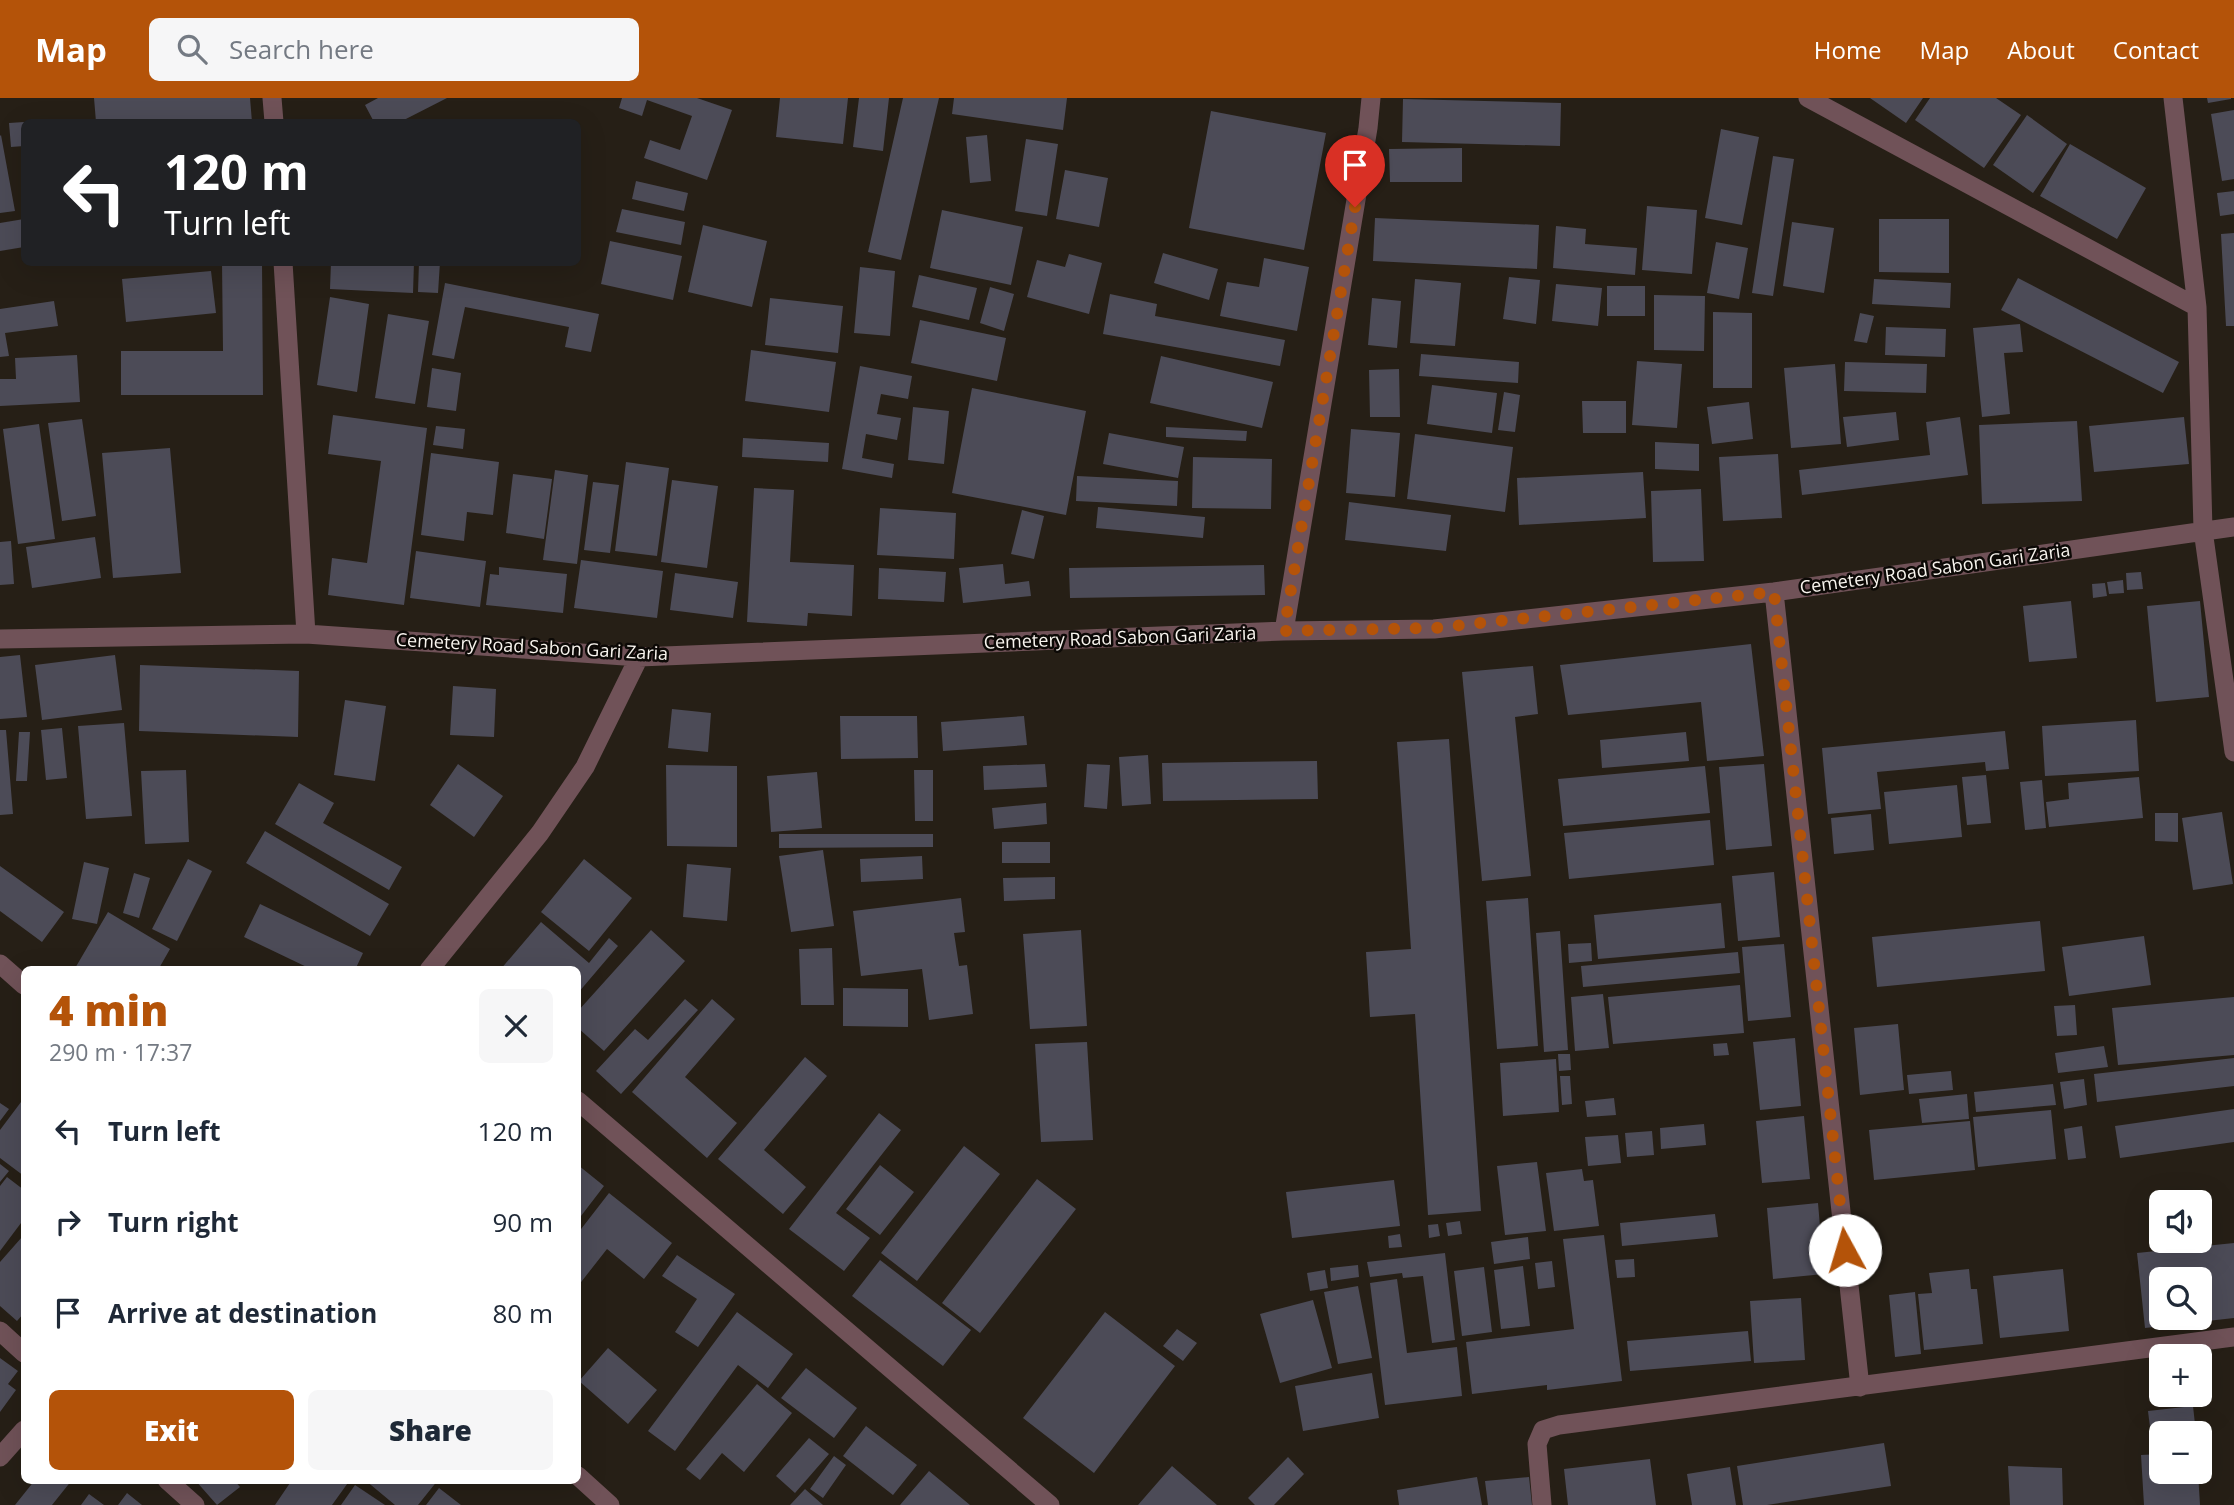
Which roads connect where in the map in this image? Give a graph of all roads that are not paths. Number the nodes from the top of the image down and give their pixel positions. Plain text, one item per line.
1 (272, 98) edge
2 (1371, 98) edge
3 (1808, 98) edge
4 (2173, 98) edge
5 (274, 119) edge
6 (283, 266) edge
7 (2197, 307) junction
8 (2234, 527) edge
9 (2203, 530) junction
10 (1774, 592) junction
11 (1284, 631) junction
12 (306, 634) junction
13 (0, 639) edge
14 (639, 657) junction
15 (2234, 752) edge
16 (0, 964) edge
17 (432, 966) edge
18 (21, 982) edge
19 (581, 1104) edge
20 (0, 1331) edge
21 (2234, 1337) edge
22 (21, 1350) edge
23 (1860, 1387) junction
24 (21, 1433) edge
25 (0, 1457) edge
26 (581, 1479) edge
27 (171, 1484) edge
28 (195, 1505) edge
29 (610, 1505) edge
30 (1051, 1505) edge
31 (1542, 1505) edge

1 - 5 street
2 - 11 street
3 - 7 street
4 - 7 street
6 - 12 street
7 - 9 street
8 - 9 street, Cemetery Road Sabon Gari Zaria
9 - 10 street, Cemetery Road Sabon Gari Zaria
9 - 15 street
10 - 11 street, Cemetery Road Sabon Gari Zaria
10 - 23 street
11 - 14 street, Cemetery Road Sabon Gari Zaria
12 - 13 street, Cemetery Road Sabon Gari Zaria
12 - 14 street, Cemetery Road Sabon Gari Zaria
14 - 17 street
16 - 18 street
19 - 30 street
20 - 22 street
21 - 23 street
23 - 31 street
24 - 25 street
26 - 29 street
27 - 28 street

